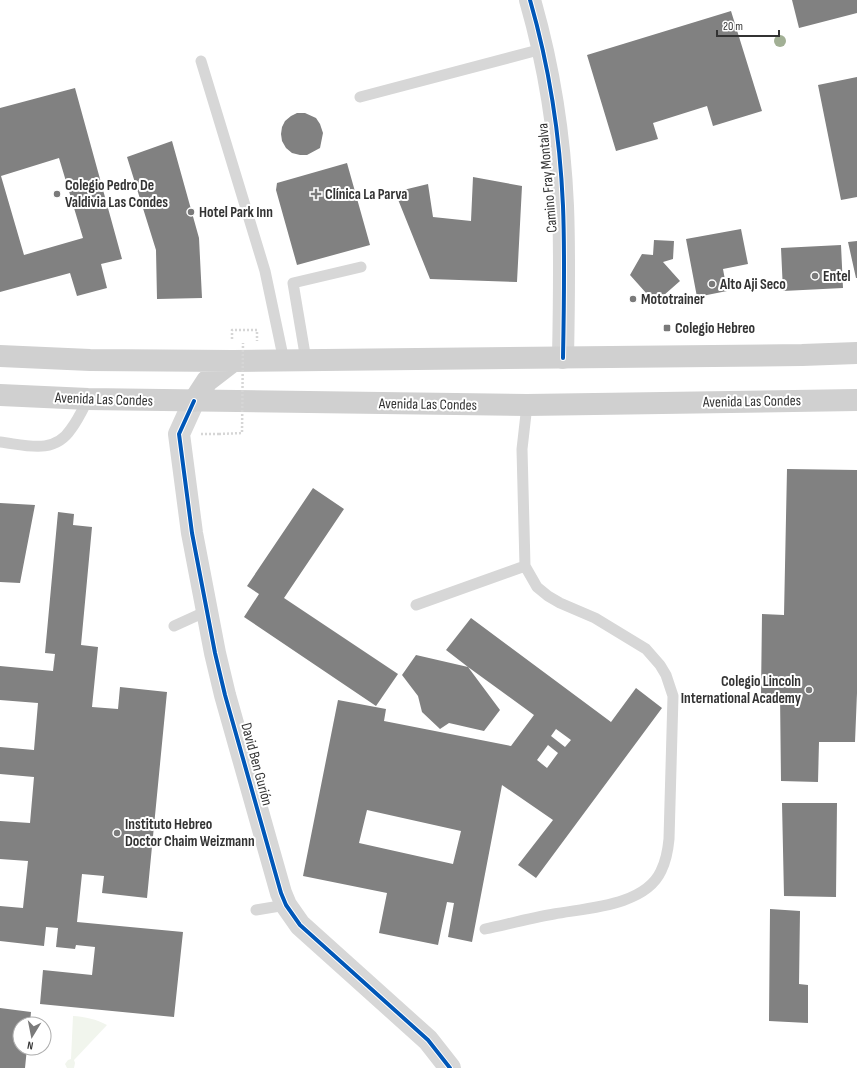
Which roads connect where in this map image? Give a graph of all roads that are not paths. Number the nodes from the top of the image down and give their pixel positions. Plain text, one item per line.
1 (530, 0) edge
2 (542, 49) junction
3 (202, 61) dead end
4 (360, 97) dead end
5 (361, 267) dead end
6 (854, 350) edge
7 (0, 356) edge
8 (563, 358) junction
9 (306, 360) junction
10 (233, 361) junction
11 (284, 361) junction
12 (0, 395) edge
13 (88, 399) junction
14 (857, 400) edge
15 (194, 401) junction
16 (527, 405) junction
17 (0, 442) edge
18 (525, 566) junction
19 (416, 605) dead end
20 (207, 611) junction
21 (174, 626) dead end
22 (286, 905) junction
23 (256, 910) dead end
24 (485, 929) dead end
25 (450, 1068) edge

1 - 2 street, Camino Fray Montalva
2 - 4 lane
2 - 8 street, Camino Fray Montalva
3 - 11 lane
5 - 9 lane
6 - 8 main road
7 - 10 main road
8 - 9 main road
9 - 11 main road
10 - 11 main road
10 - 15 main road
12 - 13 main road, Avenida Las Condes
13 - 15 main road, Avenida Las Condes
13 - 17 lane
14 - 16 main road, Avenida Las Condes
15 - 16 main road, Avenida Las Condes
15 - 20 street, David Ben Gurión
16 - 18 lane
18 - 19 lane
18 - 24 lane
20 - 21 lane
20 - 22 street, David Ben Gurión
22 - 23 lane
22 - 25 street, David Ben Gurión

